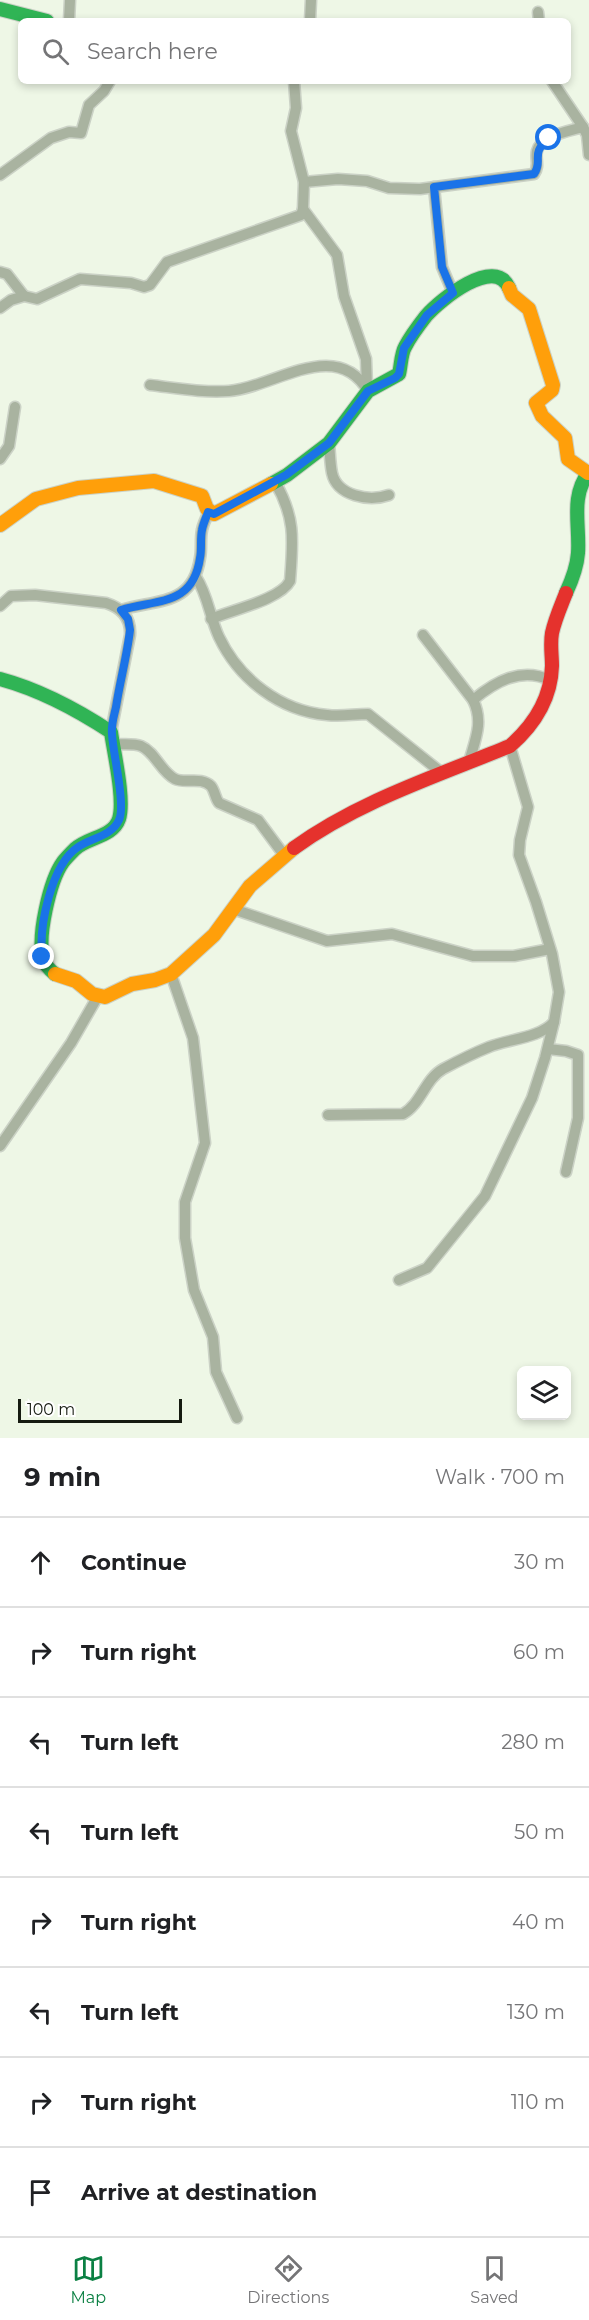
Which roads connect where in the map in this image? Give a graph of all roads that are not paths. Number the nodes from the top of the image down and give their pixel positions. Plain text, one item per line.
1 (70, 0) edge
2 (311, 0) edge
3 (0, 9) edge
4 (35, 18) edge
5 (69, 18) edge
6 (310, 18) edge
7 (108, 84) edge
8 (294, 84) edge
9 (554, 84) edge
10 (583, 127) junction
11 (589, 155) edge
12 (0, 175) edge
13 (304, 182) junction
14 (434, 187) junction
15 (303, 209) junction
16 (0, 272) edge
17 (453, 293) junction
18 (24, 296) junction
19 (0, 308) edge
20 (150, 385) dead end
21 (368, 391) junction
22 (15, 407) dead end
23 (329, 443) junction
24 (0, 459) edge
25 (589, 472) edge
26 (275, 482) junction
27 (388, 495) dead end
28 (208, 512) junction
29 (0, 525) edge
30 (196, 577) junction
31 (0, 606) edge
32 (121, 610) junction
33 (211, 619) junction
34 (423, 635) dead end
35 (0, 679) edge
36 (550, 680) junction
37 (473, 700) junction
38 (112, 738) junction
39 (510, 746) junction
40 (469, 762) junction
41 (442, 773) junction
42 (284, 855) junction
43 (233, 909) junction
44 (550, 949) junction
45 (171, 974) junction
46 (98, 996) junction
47 (554, 1022) junction
48 (548, 1048) junction
49 (327, 1115) dead end
50 (0, 1146) edge
51 (566, 1172) dead end
52 (399, 1280) dead end
53 (237, 1418) dead end

1 - 5 street
2 - 6 street
3 - 4 street
7 - 12 street
8 - 13 street
9 - 10 street
10 - 11 street
10 - 14 street
13 - 14 street
13 - 15 street
14 - 17 street
15 - 18 street
15 - 21 street
16 - 18 street
17 - 21 street
17 - 25 street
18 - 19 street
20 - 21 street
21 - 23 street
22 - 24 street
23 - 26 street
23 - 27 street
25 - 36 street
26 - 28 street
26 - 33 street
28 - 29 street
28 - 30 street
30 - 32 street
30 - 33 street
31 - 32 street
32 - 38 street
33 - 41 street
34 - 37 street
35 - 38 street
36 - 37 street
36 - 39 street
37 - 40 street
38 - 42 street
38 - 46 street
39 - 40 street
39 - 44 street
40 - 41 street
41 - 42 street
42 - 43 street
43 - 44 street
43 - 45 street
44 - 47 street
45 - 46 street
45 - 53 street
46 - 50 street
47 - 48 street
47 - 49 street
48 - 51 street
48 - 52 street

